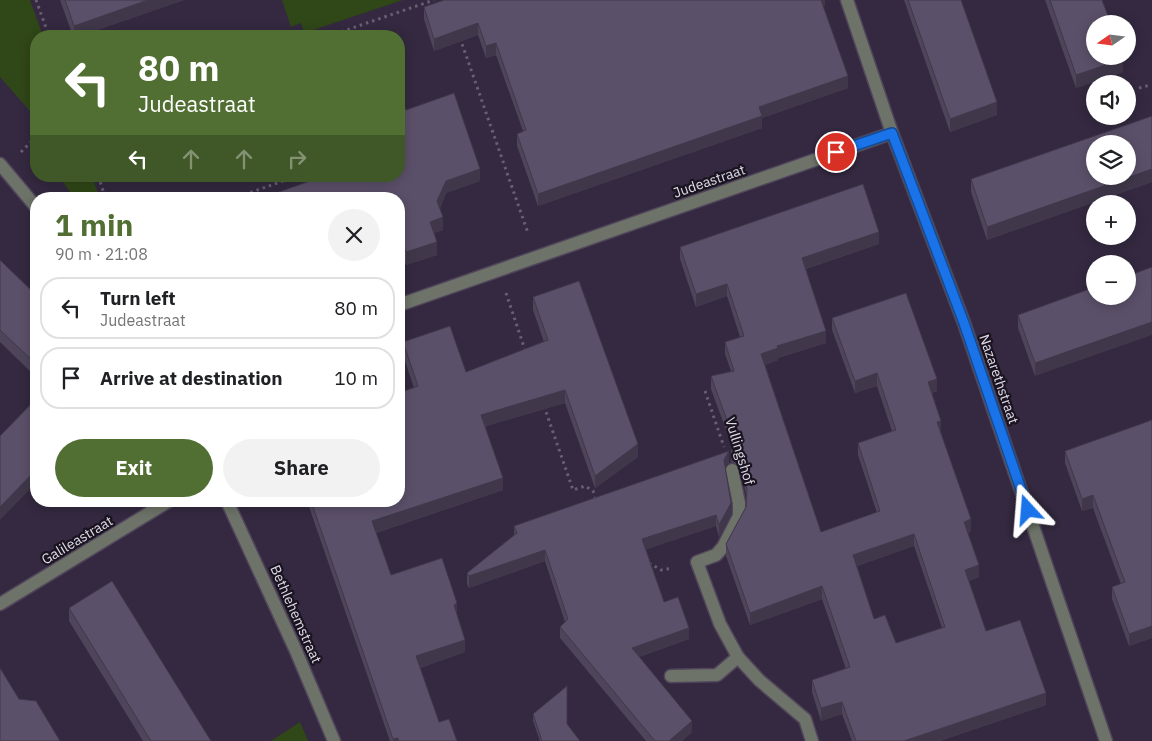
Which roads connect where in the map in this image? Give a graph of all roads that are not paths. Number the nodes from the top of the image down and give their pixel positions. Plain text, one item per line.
1 (847, 0) edge
2 (892, 133) junction
3 (0, 164) edge
4 (30, 200) edge
5 (405, 303) edge
6 (732, 470) road end
7 (159, 507) edge
8 (230, 507) edge
9 (0, 604) edge
10 (738, 657) junction
11 (671, 676) dead end
12 (334, 741) edge
13 (812, 741) edge
14 (1106, 741) edge

1 - 2 street, Nazarethstraat
2 - 5 street, Judeastraat
2 - 14 street, Nazarethstraat
3 - 4 street
6 - 10 street, Vullingshof
7 - 9 street, Galileastraat
8 - 12 street, Bethlehemstraat
10 - 11 street
10 - 13 street

